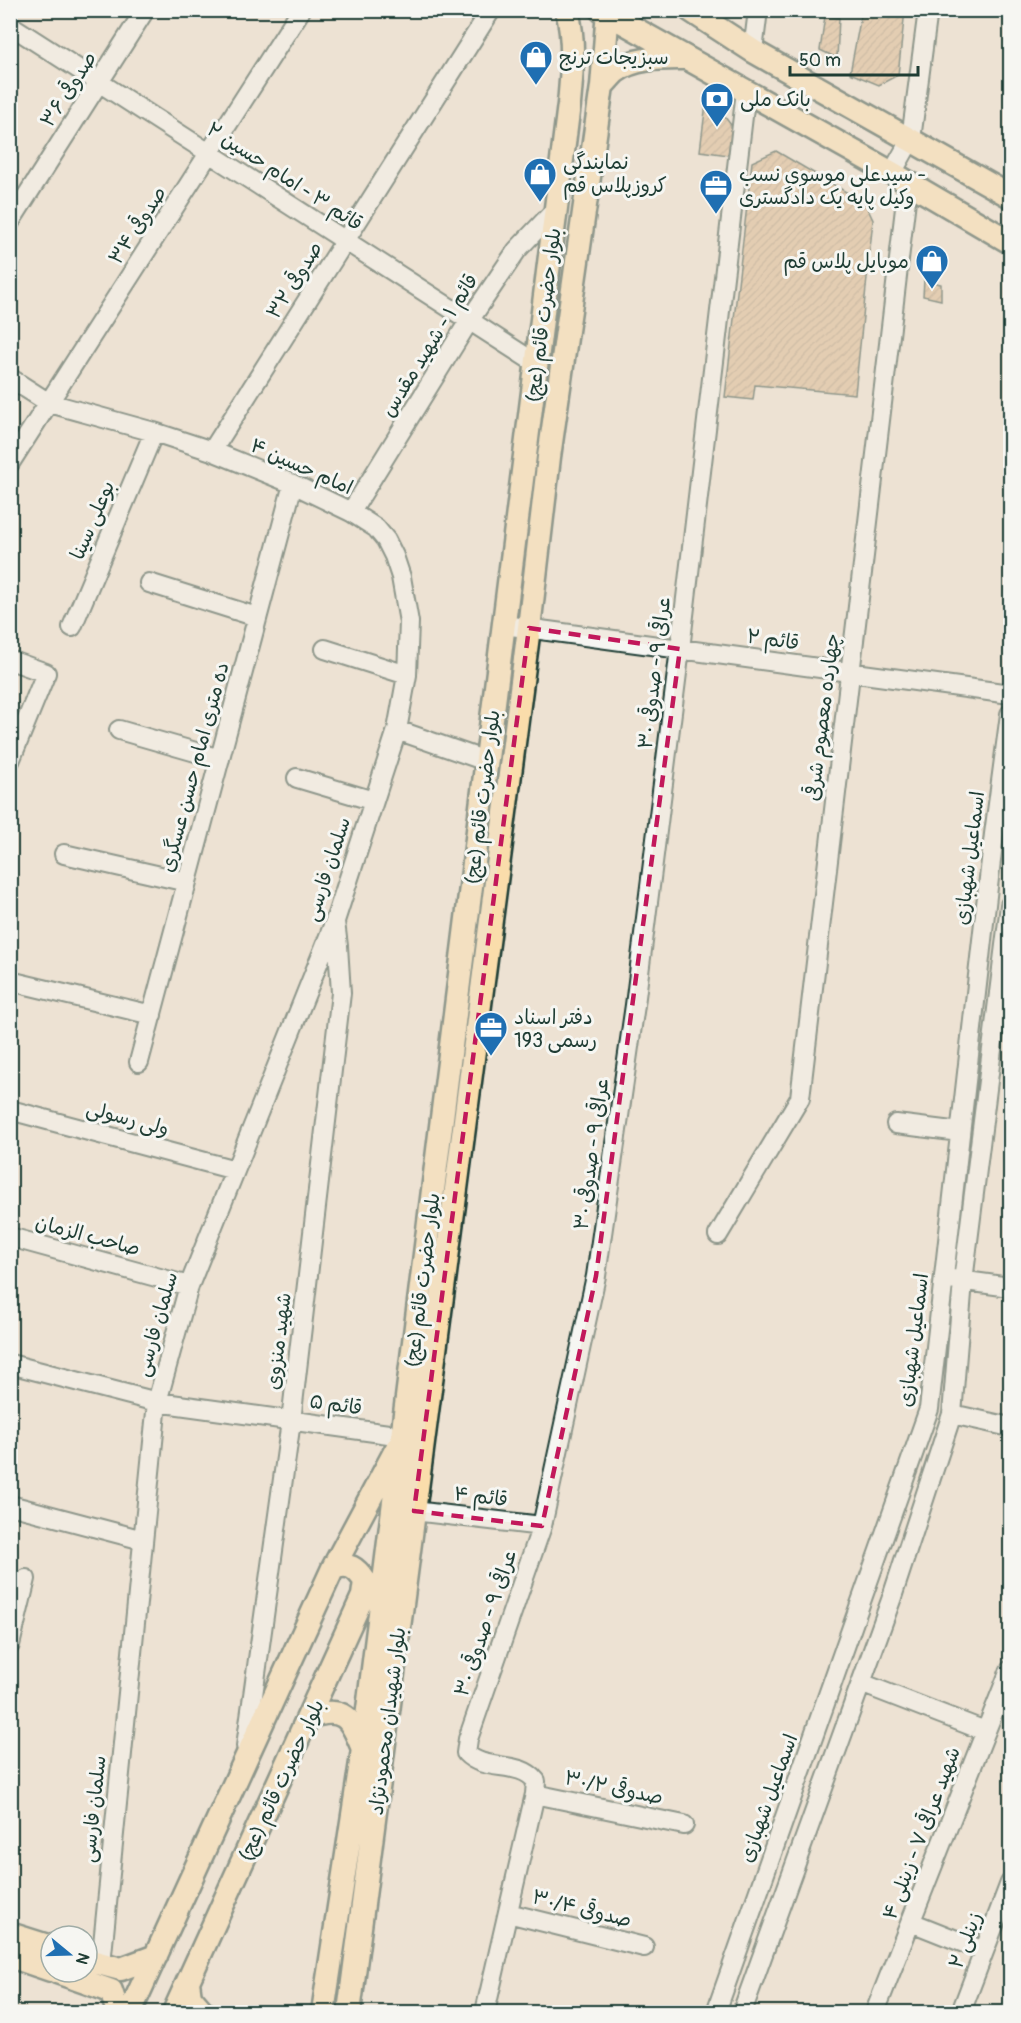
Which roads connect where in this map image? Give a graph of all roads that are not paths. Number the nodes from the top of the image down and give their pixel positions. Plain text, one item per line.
1 (146, 10) edge
2 (301, 10) edge
3 (491, 10) edge
4 (567, 10) edge
5 (690, 10) edge
6 (758, 10) edge
7 (928, 10) edge
8 (604, 11) edge
9 (10, 25) edge
10 (572, 34) junction
11 (753, 51) junction
12 (687, 58) junction
13 (99, 82) junction
14 (602, 86) junction
15 (746, 92) junction
16 (911, 139) junction
17 (209, 154) junction
18 (900, 178) junction
19 (1011, 196) edge
20 (555, 209) junction
21 (10, 222) edge
22 (346, 241) junction
23 (1011, 242) edge
24 (470, 321) junction
25 (537, 364) junction
26 (10, 378) edge
27 (49, 403) junction
28 (154, 432) junction
29 (212, 451) junction
30 (10, 463) edge
31 (292, 484) junction
32 (351, 512) junction
33 (149, 583) dead end
34 (257, 617) junction
35 (504, 625) junction
36 (72, 627) dead end
37 (529, 628) junction
38 (325, 649) dead end
39 (680, 649) junction
40 (10, 660) edge
41 (850, 672) junction
42 (407, 675) junction
43 (1011, 694) edge
44 (1011, 714) edge
45 (119, 730) dead end
46 (397, 730) junction
47 (220, 759) junction
48 (10, 761) edge
49 (486, 761) junction
50 (297, 778) dead end
51 (374, 801) junction
52 (64, 854) dead end
53 (187, 882) junction
54 (1011, 904) edge
55 (335, 921) junction
56 (10, 981) edge
57 (152, 1015) junction
58 (139, 1062) dead end
59 (10, 1110) edge
60 (896, 1124) dead end
61 (960, 1132) junction
62 (235, 1170) junction
63 (718, 1235) dead end
64 (10, 1237) edge
65 (943, 1278) junction
66 (963, 1281) junction
67 (189, 1286) junction
68 (1011, 1287) edge
69 (10, 1364) edge
70 (157, 1402) junction
71 (952, 1414) junction
72 (291, 1420) junction
73 (1011, 1427) edge
74 (414, 1433) junction
75 (10, 1505) edge
76 (414, 1511) junction
77 (542, 1526) junction
78 (143, 1540) junction
79 (333, 1568) junction
80 (26, 1579) dead end
81 (13, 1625) edge
82 (10, 1645) edge
83 (1011, 1670) edge
84 (861, 1683) junction
85 (309, 1718) junction
86 (985, 1731) junction
87 (363, 1749) junction
88 (244, 1766) junction
89 (535, 1794) junction
90 (684, 1825) dead end
91 (1011, 1883) edge
92 (508, 1913) junction
93 (911, 1922) junction
94 (10, 1934) edge
95 (39, 1943) edge
96 (644, 1947) dead end
97 (984, 1951) junction
98 (10, 1956) edge
99 (156, 1956) junction
100 (103, 1964) edge
101 (39, 1966) edge
102 (188, 1982) junction
103 (80, 1984) edge
104 (115, 2002) edge
105 (743, 2012) edge
106 (130, 2013) edge
107 (174, 2013) edge
108 (203, 2013) edge
109 (323, 2013) edge
110 (349, 2013) edge
111 (485, 2013) edge
112 (716, 2013) edge
113 (875, 2013) edge
114 (961, 2013) edge

1 - 13 street, صدوقی ۳۶
2 - 17 street, صدوقی ۳۴
3 - 22 street, صدوقی ۳۲
4 - 10 main road, بلوار حضرت قائم (عج)
5 - 11 main road
6 - 11 street
7 - 16 street
8 - 10 main road
8 - 12 main road
8 - 14 main road, بلوار حضرت قائم (عج)
9 - 13 street, قائم ۳ - امام حسین ۲
10 - 20 main road, بلوار حضرت قائم (عج)
11 - 16 main road
12 - 14 main road
12 - 15 main road
13 - 17 street, قائم ۳ - امام حسین ۲
13 - 21 street, صدوقی ۳۶
14 - 37 main road, بلوار حضرت قائم (عج)
15 - 18 main road
15 - 39 street, عراقی ۹ - صدوقی ۳۰
16 - 18 street
16 - 19 main road
17 - 22 street, قائم ۳ - امام حسین ۲
17 - 27 street, صدوقی ۳۴
18 - 23 main road
18 - 41 street, چهارده معصوم شرقی
20 - 24 street, قائم ۱ - شهید مقدس
20 - 25 main road, بلوار حضرت قائم (عج)
22 - 24 street, قائم ۳ - امام حسین ۲
22 - 29 street, صدوقی ۳۲
24 - 25 street, قائم ۳ - امام حسین ۲
24 - 32 street, قائم ۱ - شهید مقدس
25 - 35 main road, بلوار حضرت قائم (عج)
26 - 27 street, امام حسین ۴
27 - 28 street, امام حسین ۴
27 - 30 street, صدوقی ۳۴
28 - 29 street, امام حسین ۴
28 - 36 street, بوعلی سینا
29 - 31 street, امام حسین ۴
31 - 32 street, امام حسین ۴
31 - 34 street, ده متری امام حسن عسگری
32 - 42 street, امام حسین ۴
33 - 34 street
34 - 47 street, ده متری امام حسن عسگری
35 - 37 street, قائم ۲
35 - 49 main road, بلوار حضرت قائم (عج)
37 - 39 street, قائم ۲
37 - 74 main road, بلوار حضرت قائم (عج)
38 - 42 street
39 - 41 street, قائم ۲
39 - 77 street, عراقی ۹ - صدوقی ۳۰
40 - 48 street
41 - 43 street, قائم ۲
41 - 63 street, چهارده معصوم شرقی
42 - 46 street, امام حسین ۴
44 - 61 street, اسماعیل شهبازی
45 - 47 street
46 - 49 street
46 - 51 street, سلمان فارسی
47 - 53 street, ده متری امام حسن عسگری
49 - 74 main road, بلوار حضرت قائم (عج)
50 - 51 street
51 - 55 street, سلمان فارسی
52 - 53 street
53 - 57 street, ده متری امام حسن عسگری
54 - 66 street
55 - 62 street, سلمان فارسی
55 - 72 street, شهید منزوی
56 - 57 street
57 - 58 street, ده متری امام حسن عسگری
59 - 62 street, ولی رسولی
60 - 61 street
61 - 65 street, اسماعیل شهبازی
62 - 67 street, سلمان فارسی
64 - 67 street, صاحب الزمان
65 - 66 street
65 - 112 street, اسماعیل شهبازی
66 - 68 street
66 - 71 street
67 - 70 street, سلمان فارسی
69 - 70 street, قائم ۵
70 - 72 street, قائم ۵
70 - 78 street, سلمان فارسی
71 - 73 street
71 - 84 street
72 - 74 street, قائم ۵
72 - 88 street, شهید منزوی
74 - 76 main road, بلوار شهیدان محمودنژاد
74 - 79 main road, بلوار حضرت قائم (عج)
74 - 87 main road, بلوار شهیدان محمودنژاد
75 - 78 street
76 - 77 street, قائم ۴
76 - 110 main road, بلوار شهیدان محمودنژاد
77 - 89 street, عراقی ۹ - صدوقی ۳۰
78 - 100 street, سلمان فارسی
79 - 85 main road, بلوار حضرت قائم (عج)
79 - 88 main road, بلوار حضرت قائم (عج)
80 - 81 street
81 - 82 street
83 - 86 street, شهید عراقی ۷ - زینلی ۴
84 - 86 street
84 - 105 street
85 - 87 main road
85 - 102 main road, بلوار حضرت قائم (عج)
86 - 93 street, شهید عراقی ۷ - زینلی ۴
87 - 109 main road, بلوار شهیدان محمودنژاد
88 - 99 main road, بلوار حضرت قائم (عج)
89 - 90 street, صدوقی ۳۰/۲
89 - 92 street
91 - 97 street, زینلی ۲
92 - 96 street, صدوقی ۳۰/۴
92 - 111 street
93 - 97 street
93 - 113 street, شهید عراقی ۷ - زینلی ۴
94 - 95 main road
97 - 114 street, زینلی ۲
98 - 101 main road
99 - 100 main road
99 - 106 main road, بلوار حضرت قائم (عج)
100 - 104 main road
102 - 107 main road, بلوار حضرت قائم (عج)
102 - 108 main road
103 - 104 main road

